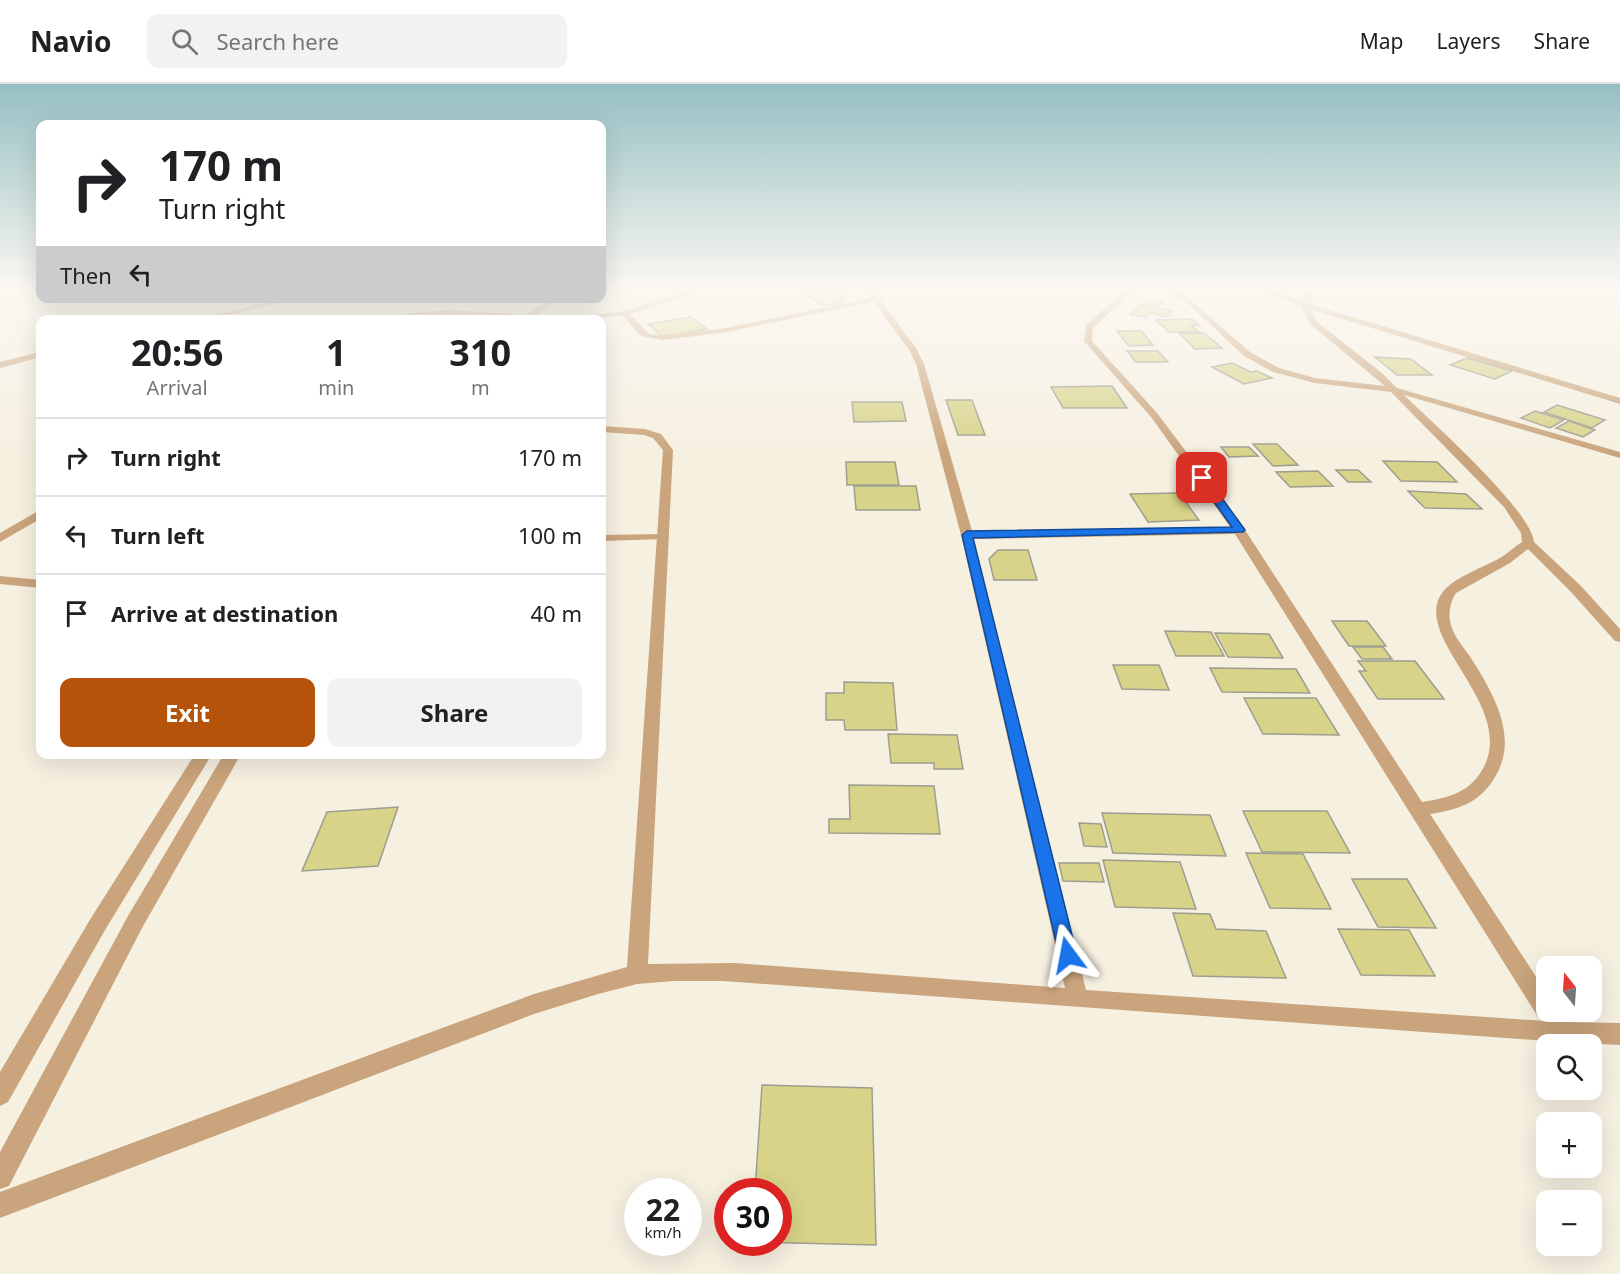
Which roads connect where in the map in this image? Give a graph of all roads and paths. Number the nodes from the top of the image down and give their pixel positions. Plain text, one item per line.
1 (910, 346) edge
2 (1092, 346) edge
3 (1239, 346) edge
4 (1342, 346) edge
5 (1436, 346) edge
6 (36, 357) edge
7 (0, 364) edge
8 (1391, 388) junction
9 (1620, 401) edge
10 (606, 429) edge
11 (1620, 455) edge
12 (36, 516) edge
13 (1239, 530) junction
14 (967, 535) junction
15 (662, 537) junction
16 (0, 538) edge
17 (606, 538) edge
18 (1528, 543) junction
19 (0, 580) edge
20 (36, 584) edge
21 (1620, 638) edge
22 (201, 759) edge
23 (231, 759) edge
24 (1417, 809) junction
25 (637, 975) junction
26 (1536, 994) edge
27 (1078, 999) junction
28 (1554, 1022) edge
29 (1561, 1032) junction
30 (1620, 1034) edge
31 (0, 1094) edge
32 (0, 1177) edge
33 (0, 1205) edge

1 - 14 street
2 - 13 street
3 - 8 street
4 - 8 street
5 - 9 street
6 - 7 street
8 - 11 street
8 - 18 street
10 - 15 street
12 - 16 street
13 - 14 street
13 - 24 street
14 - 27 street
15 - 17 lane
15 - 25 street
18 - 21 street
18 - 24 street
19 - 20 street
22 - 31 street
23 - 32 street
24 - 26 street
25 - 27 street
25 - 33 street
27 - 29 street
28 - 29 street
29 - 30 street

